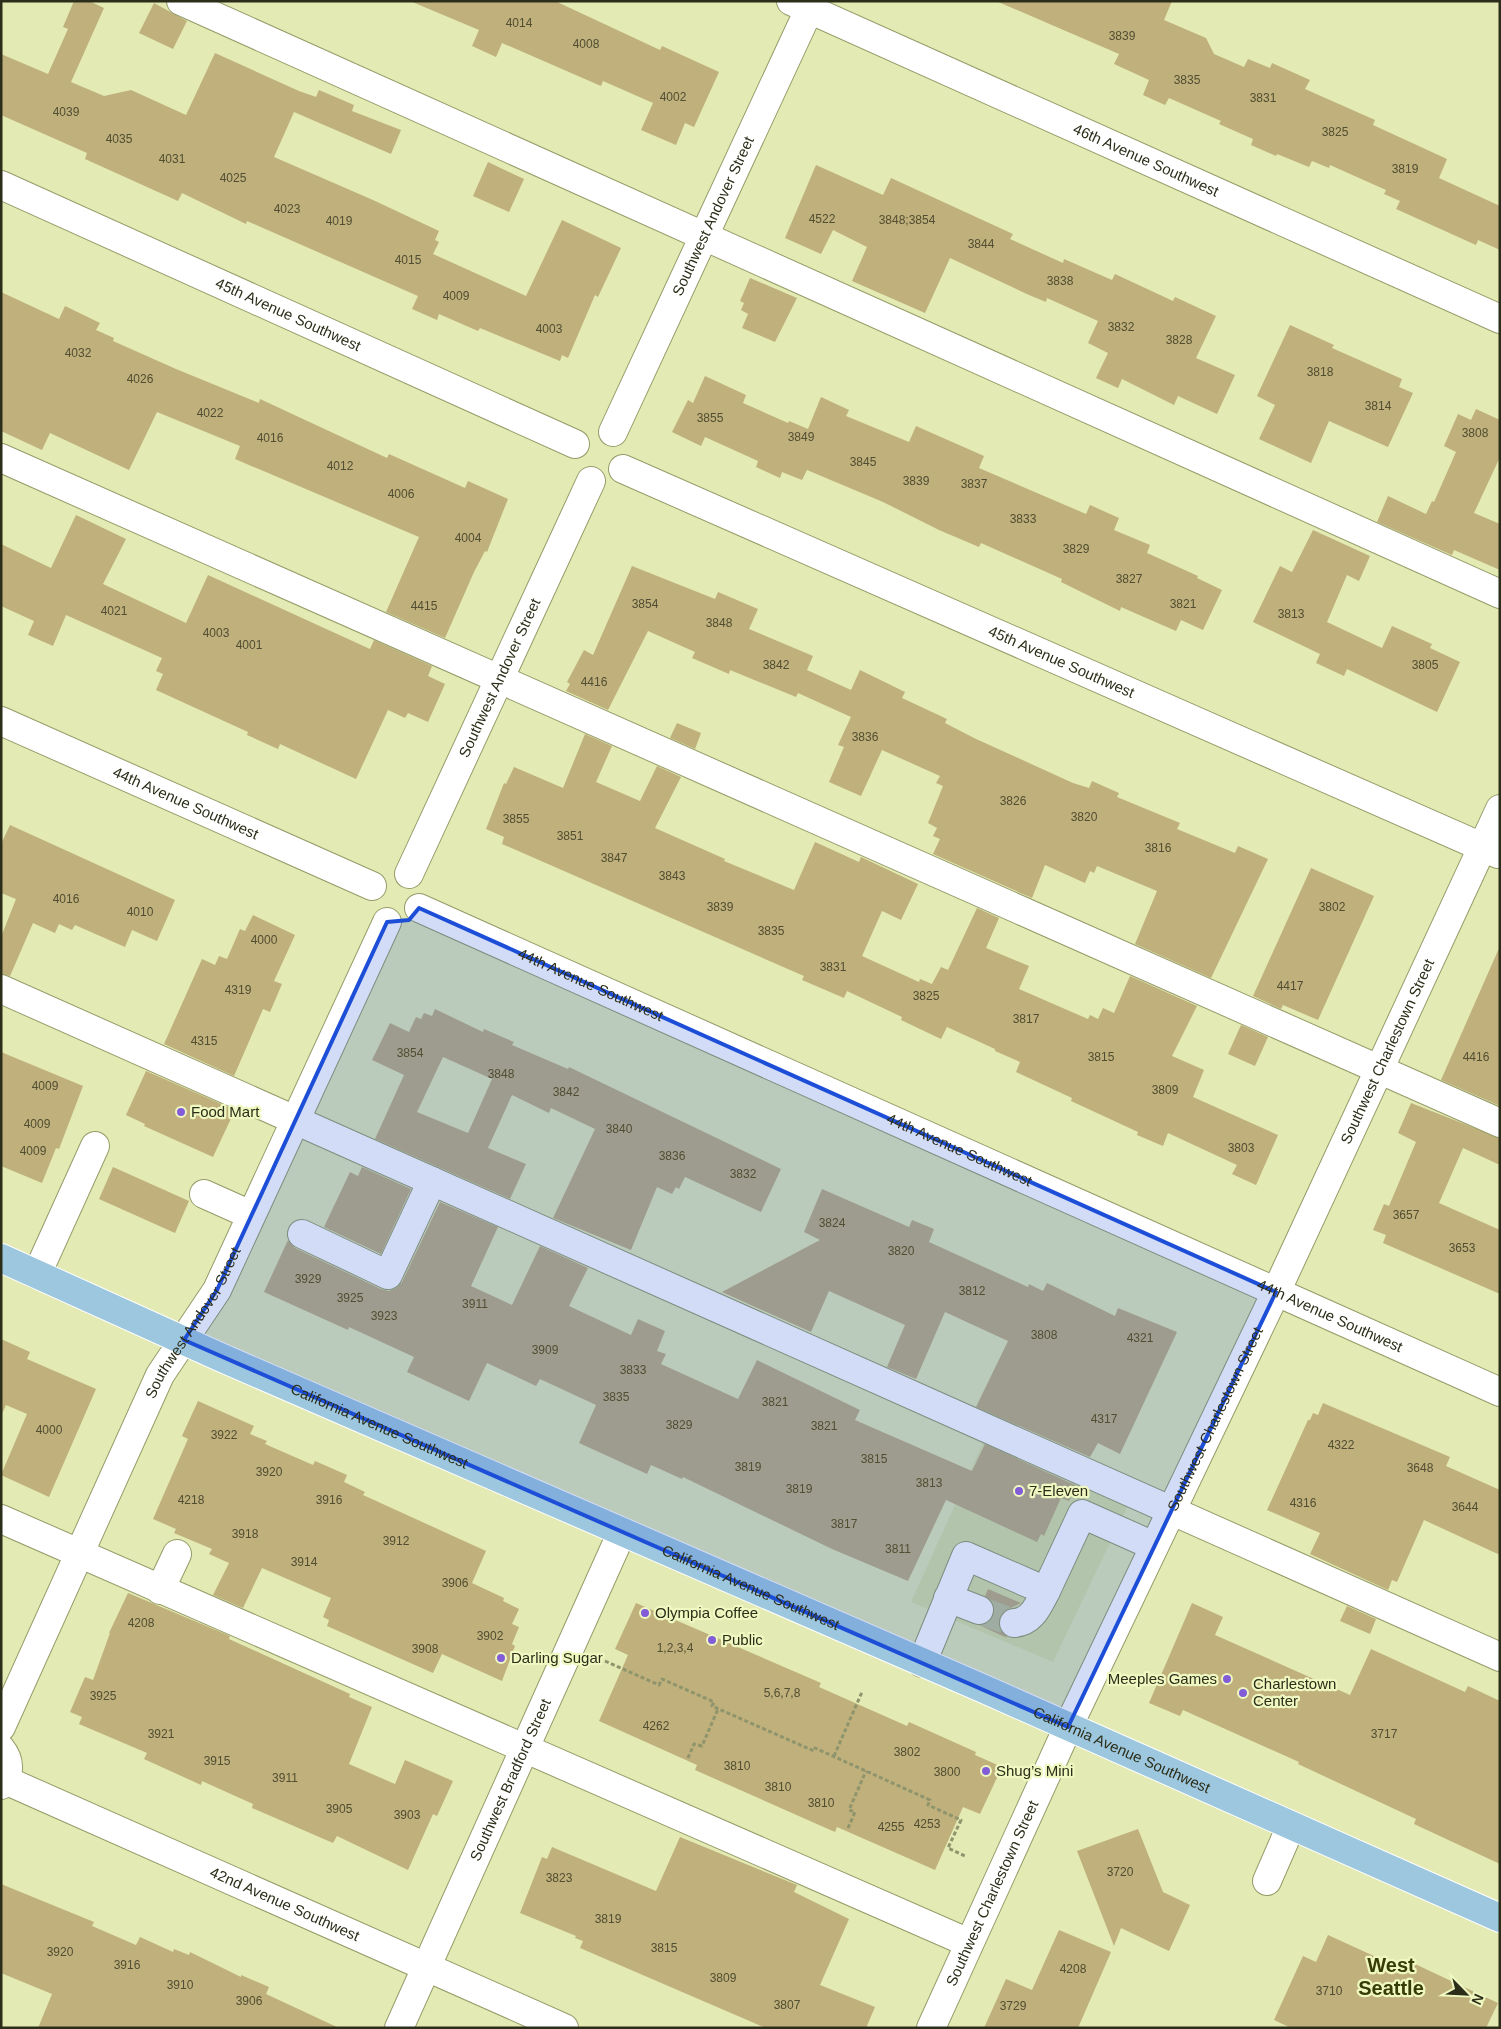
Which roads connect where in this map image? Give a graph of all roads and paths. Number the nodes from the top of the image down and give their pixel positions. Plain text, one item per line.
1 (182, 1) edge
2 (804, 4) edge
3 (1, 185) edge
4 (704, 237) junction
5 (1500, 319) edge
6 (613, 432) junction
7 (576, 444) junction
8 (1, 458) edge
9 (623, 469) junction
10 (591, 481) junction
11 (1500, 594) edge
12 (500, 679) junction
13 (1, 721) edge
14 (1500, 809) edge
15 (1491, 851) edge
16 (409, 874) junction
17 (372, 886) junction
18 (420, 908) junction
19 (387, 922) junction
20 (1, 990) edge
21 (1379, 1069) junction
22 (296, 1120) junction
23 (1500, 1123) edge
24 (94, 1146) dead end
25 (432, 1181) junction
26 (204, 1194) dead end
27 (252, 1215) junction
28 (302, 1234) dead end
29 (1, 1258) edge
30 (37, 1274) junction
31 (1276, 1292) junction
32 (184, 1340) junction
33 (1500, 1392) edge
34 (1172, 1510) junction
35 (1, 1519) edge
36 (622, 1532) junction
37 (1154, 1546) junction
38 (78, 1554) junction
39 (176, 1554) dead end
40 (160, 1590) junction
41 (1046, 1592) junction
42 (948, 1598) junction
43 (979, 1610) tunnel mouth
44 (1014, 1623) dead end
45 (1500, 1657) edge
46 (604, 1660) dead end
47 (922, 1662) junction
48 (862, 1692) dead end
49 (718, 1709) junction
50 (1, 1727) edge
51 (1068, 1727) junction
52 (524, 1748) junction
53 (1, 1749) edge
54 (834, 1756) junction
55 (688, 1758) dead end
56 (866, 1770) junction
57 (3, 1782) edge
58 (1291, 1826) junction
59 (848, 1828) dead end
60 (967, 1857) dead end
61 (1267, 1881) dead end
62 (1500, 1918) edge
63 (969, 1943) junction
64 (427, 1966) junction
65 (399, 2028) edge
66 (564, 2028) edge
67 (931, 2028) edge

1 - 4 street
2 - 4 street, Southwest Andover Street
2 - 5 street, 46th Avenue Southwest
3 - 7 street, 45th Avenue Southwest
4 - 6 street, Southwest Andover Street
4 - 11 street
6 - 7 street
6 - 9 street
7 - 10 street
8 - 12 street
9 - 10 street
9 - 15 street, 45th Avenue Southwest
10 - 12 street, Southwest Andover Street
12 - 16 street, Southwest Andover Street
12 - 21 street
13 - 17 street, 44th Avenue Southwest
14 - 15 street, Southwest Charlestown Street
15 - 21 street, Southwest Charlestown Street
16 - 17 street
16 - 18 street
17 - 19 street
18 - 19 street
18 - 31 street, 44th Avenue Southwest
19 - 22 street, Southwest Andover Street
20 - 22 street
21 - 23 street
21 - 31 street, Southwest Charlestown Street
22 - 25 street
22 - 27 street, Southwest Andover Street
24 - 30 street
25 - 28 street
25 - 34 street
26 - 27 street
27 - 32 street, Southwest Andover Street
29 - 30 main road, California Avenue Southwest
30 - 32 main road, California Avenue Southwest
31 - 33 street, 44th Avenue Southwest
31 - 34 street, Southwest Charlestown Street
32 - 36 main road, California Avenue Southwest
32 - 38 street, Southwest Andover Street
34 - 37 street, Southwest Charlestown Street
34 - 45 street
35 - 38 street
36 - 47 main road, California Avenue Southwest
36 - 52 street, Southwest Bradford Street
37 - 41 street
37 - 51 street, Southwest Charlestown Street
38 - 40 street
38 - 50 street, Southwest Andover Street
39 - 40 street
40 - 52 street
41 - 42 street
41 - 44 street
42 - 43 street
42 - 47 street
46 - 49 path
47 - 51 main road, California Avenue Southwest
48 - 54 path
49 - 54 path
49 - 55 path
51 - 58 main road, California Avenue Southwest
51 - 63 street, Southwest Charlestown Street
52 - 63 street
52 - 64 street, Southwest Bradford Street
53 - 57 street
54 - 56 path
56 - 59 path
56 - 60 path
57 - 64 street, 42nd Avenue Southwest
58 - 61 street
58 - 62 main road, California Avenue Southwest
63 - 67 street, Southwest Charlestown Street
64 - 65 street, Southwest Bradford Street
64 - 66 street, 42nd Avenue Southwest

